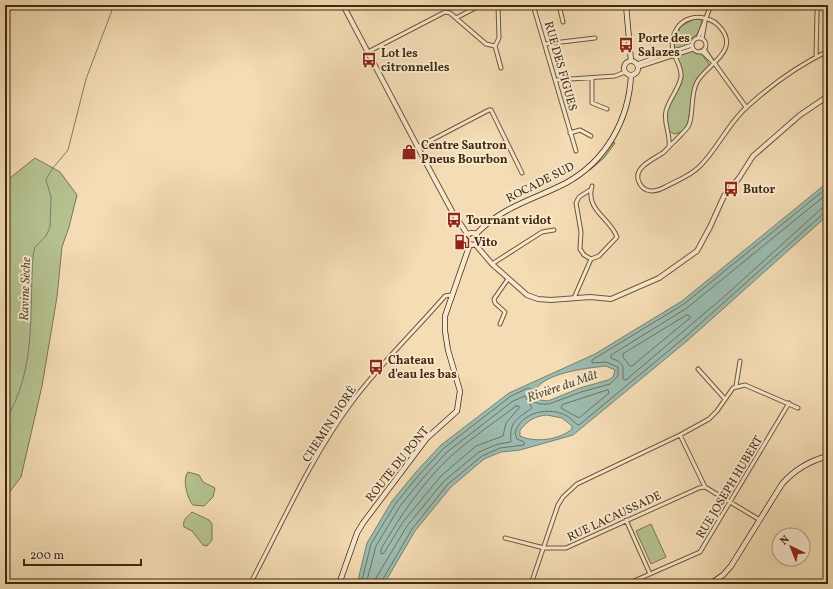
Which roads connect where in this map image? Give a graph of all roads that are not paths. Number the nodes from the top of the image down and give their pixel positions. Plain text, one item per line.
1 (343, 5) edge
2 (481, 5) edge
3 (498, 5) edge
4 (533, 5) edge
5 (559, 5) edge
6 (626, 5) edge
7 (711, 5) edge
8 (820, 5) edge
9 (456, 18) junction
10 (706, 21) junction
11 (562, 22) dead end
12 (595, 38) dead end
13 (698, 38) junction
14 (702, 39) junction
15 (545, 44) junction
16 (496, 46) junction
17 (693, 47) junction
18 (703, 50) junction
19 (828, 51) edge
20 (368, 52) junction
21 (674, 53) junction
22 (816, 57) junction
23 (631, 61) junction
24 (715, 64) junction
25 (638, 65) junction
26 (501, 68) dead end
27 (625, 72) junction
28 (631, 75) junction
29 (592, 78) junction
30 (556, 80) junction
31 (828, 96) edge
32 (746, 107) junction
33 (607, 109) dead end
34 (570, 133) junction
35 (669, 134) junction
36 (590, 136) dead end
37 (679, 136) junction
38 (418, 146) junction
39 (669, 147) junction
40 (576, 151) dead end
41 (522, 173) dead end
42 (554, 230) dead end
43 (476, 234) junction
44 (468, 235) junction
45 (472, 244) junction
46 (591, 259) junction
47 (492, 264) junction
48 (508, 279) junction
49 (451, 295) junction
50 (574, 298) junction
51 (500, 324) dead end
52 (740, 361) dead end
53 (698, 369) dead end
54 (736, 386) junction
55 (725, 399) junction
56 (789, 403) junction
57 (798, 408) dead end
58 (680, 435) junction
59 (828, 456) edge
60 (705, 487) junction
61 (730, 502) junction
62 (626, 520) junction
63 (760, 520) junction
64 (505, 538) dead end
65 (544, 548) junction
66 (650, 574) junction
67 (250, 584) edge
68 (339, 584) edge
69 (531, 584) edge
70 (627, 584) edge
71 (710, 584) edge

1 - 20 street
2 - 9 street
3 - 16 street
4 - 15 street, RUE DES FIGUES
5 - 11 street
6 - 23 main road
7 - 10 street
8 - 22 street
9 - 16 street
9 - 20 street
10 - 13 street
10 - 14 street
10 - 21 street
10 - 24 street
12 - 15 street
13 - 14 street
13 - 17 street
14 - 18 street
15 - 30 street, RUE DES FIGUES
16 - 26 street
17 - 18 street
17 - 21 street
18 - 24 street
19 - 22 street
20 - 38 street
21 - 25 street
21 - 35 street
22 - 32 street
23 - 25 main road
23 - 27 main road
24 - 32 street
24 - 37 street
25 - 28 main road
27 - 28 main road
27 - 29 street
28 - 43 main road, ROCADE SUD
29 - 30 street
29 - 33 street
30 - 34 street, RUE DES FIGUES
31 - 50 street
32 - 39 street
34 - 36 street
34 - 40 street, RUE DES FIGUES
35 - 37 street
35 - 39 street
37 - 39 street
38 - 41 street
38 - 44 street
42 - 47 street
43 - 44 main road
43 - 45 main road
44 - 45 main road
45 - 47 street
45 - 49 main road, ROUTE DU PONT
46 - 46 street
46 - 50 street
47 - 48 street
48 - 50 street
48 - 51 street
49 - 67 street, CHEMIN DIORÉ
49 - 68 main road, ROUTE DU PONT
52 - 54 street
53 - 55 street
54 - 55 street
54 - 56 street
55 - 58 street
56 - 57 street
56 - 61 street, RUE JOSEPH HUBERT
58 - 60 street
58 - 65 street
59 - 63 main road
60 - 61 street
60 - 62 street, RUE LACAUSSADE
61 - 63 street
61 - 66 street, RUE JOSEPH HUBERT
62 - 65 street, RUE LACAUSSADE
62 - 66 street
63 - 71 main road
64 - 65 street, RUE LACAUSSADE
65 - 69 street
66 - 70 street, RUE JOSEPH HUBERT

